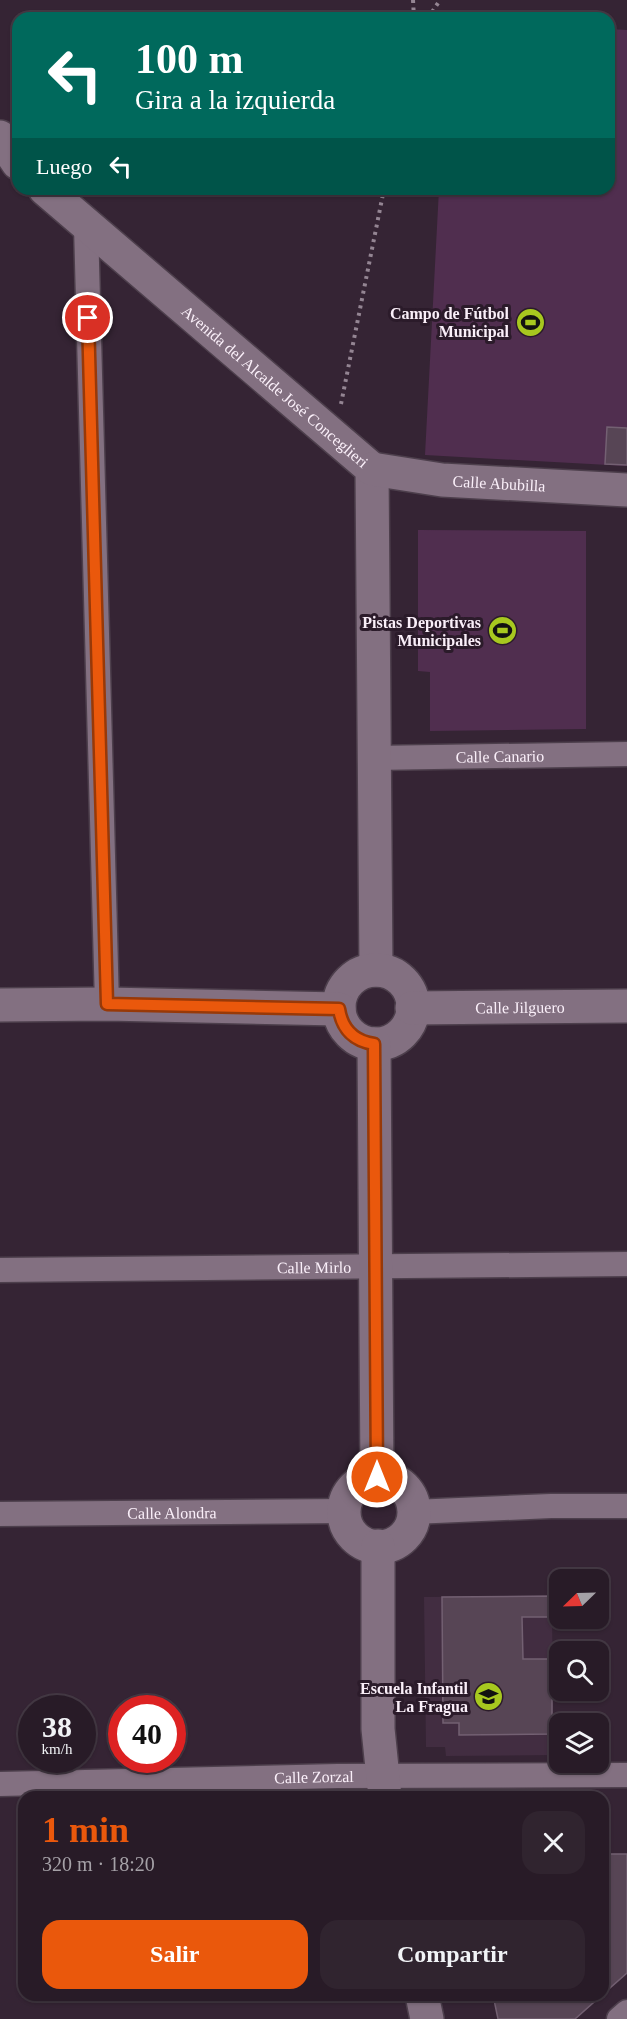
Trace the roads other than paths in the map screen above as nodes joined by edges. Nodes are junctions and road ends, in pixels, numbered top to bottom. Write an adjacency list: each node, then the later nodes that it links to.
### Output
1 (0, 137): 2 (street)
2 (12, 155)
3 (52, 195): 4 (street, Avenida del Alcalde José Conceglieri)
4 (86, 226): 5 (street, Avenida del Alcalde José Conceglieri); 10 (street)
5 (372, 469): 6 (street, Calle Abubilla); 8 (street, Avenida del Alcalde José Conceglieri)
6 (627, 490)
7 (627, 754): 8 (street, Calle Canario)
8 (374, 758): 9 (street, Avenida del Alcalde José Conceglieri)
9 (376, 970): 13 (street); 14 (street)
10 (107, 1004): 11 (street); 14 (street)
11 (0, 1005)
12 (627, 1006): 13 (street, Calle Jilguero)
13 (412, 1008): 15 (street)
14 (339, 1009): 15 (street)
15 (374, 1044): 17 (street)
16 (627, 1264): 17 (street, Calle Mirlo)
17 (376, 1266): 18 (street, Calle Mirlo); 19 (street)
18 (0, 1270)
19 (377, 1477): 21 (street); 22 (street)
20 (627, 1506): 22 (street)
21 (344, 1510): 23 (street, Calle Alondra); 24 (street)
22 (413, 1512): 24 (street)
23 (0, 1514)
24 (378, 1546): 27 (street)
25 (627, 1775): 27 (street, Calle Zorzal)
26 (0, 1784): 27 (street, Calle Zorzal)
27 (384, 1786)
28 (423, 2001): 30 (street)
29 (627, 2012): 31 (street)
30 (427, 2019)
31 (620, 2019)

